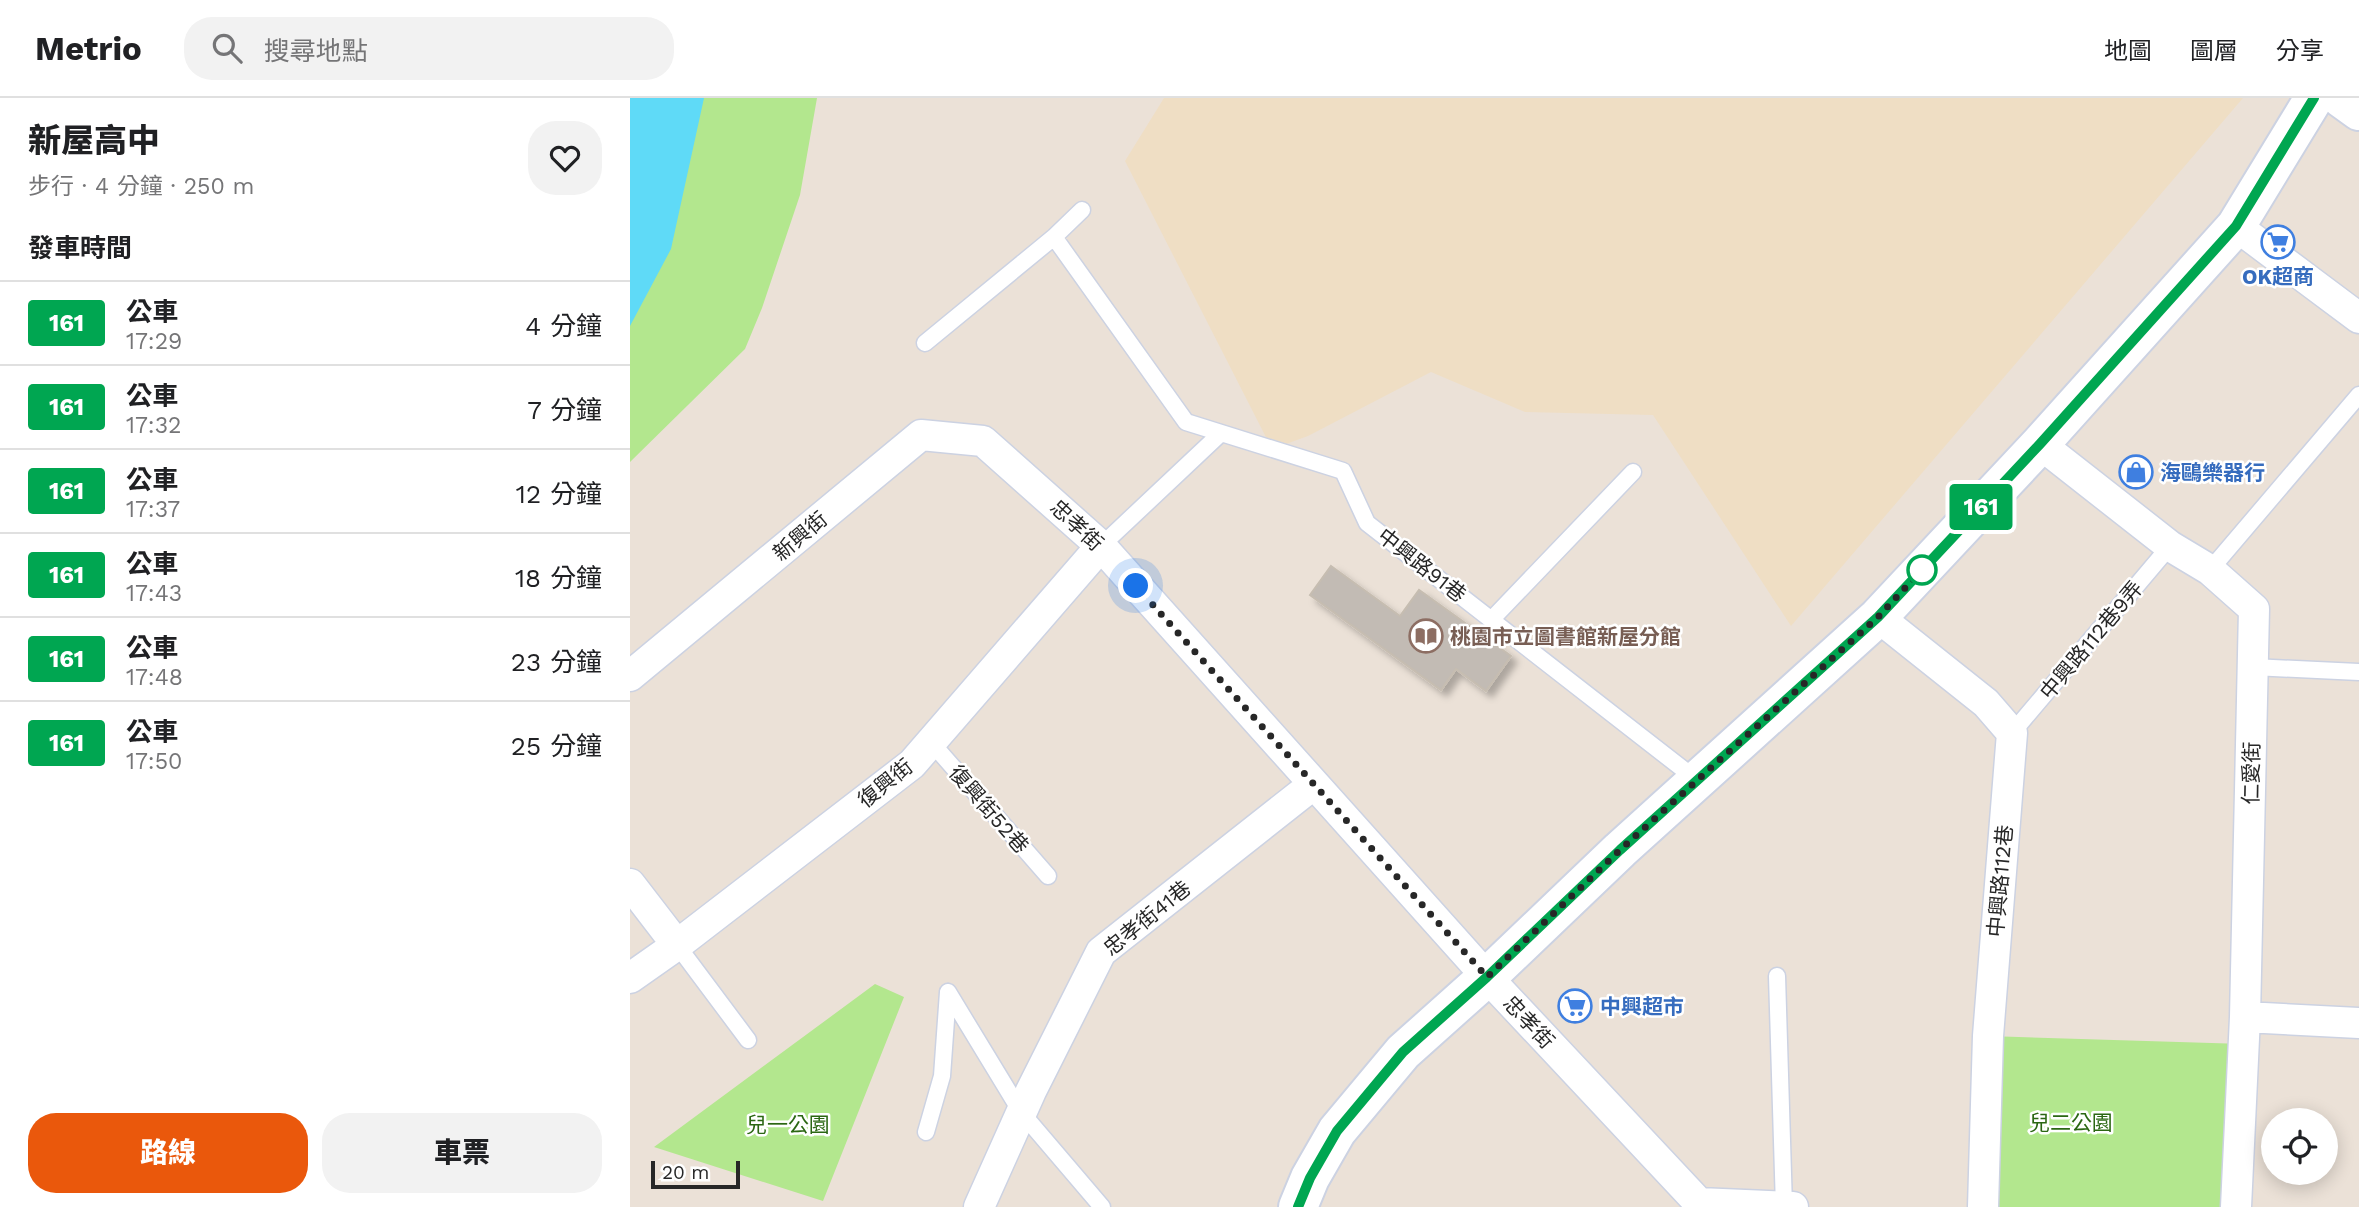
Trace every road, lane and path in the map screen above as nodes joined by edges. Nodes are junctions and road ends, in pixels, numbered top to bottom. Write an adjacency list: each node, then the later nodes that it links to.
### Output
1 (2314, 98): 5 (street)
2 (2341, 98): 3 (street)
3 (2359, 111)
4 (1082, 210): 6 (lane)
5 (2236, 226): 7 (street); 12 (street)
6 (1054, 237): 8 (lane); 10 (lane, 中興路91巷)
7 (2359, 318)
8 (925, 343)
9 (2359, 396): 16 (lane)
10 (1220, 434): 14 (lane); 18 (lane, 中興路91巷)
11 (983, 441): 14 (street, 忠孝街); 21 (street, 新興街)
12 (2040, 444): 15 (street, 仁愛街); 17 (street)
13 (1633, 472): 18 (lane)
14 (1101, 546): 23 (street, 復興街); 25 (street, 忠孝街)
15 (2170, 546): 16 (street, 仁愛街); 22 (lane, 中興路112巷9弄)
16 (2210, 570): 19 (street, 仁愛街)
17 (1878, 617): 22 (street); 24 (street)
18 (1492, 619): 24 (lane, 中興路91巷)
19 (2253, 667): 20 (lane); 32 (street, 仁愛街)
20 (2359, 673)
21 (630, 676)
22 (2012, 733): 43 (street, 中興路112巷)
23 (931, 742): 26 (lane, 復興街52巷); 28 (street, 復興街)
24 (1698, 780): 30 (street)
25 (1314, 784): 30 (street, 忠孝街); 35 (street, 忠孝街41巷)
26 (1048, 876)
27 (630, 884): 28 (street)
28 (677, 946): 31 (street, 復興街); 34 (lane)
29 (1777, 976): 41 (lane)
30 (1487, 977): 37 (street, 忠孝街); 40 (street)
31 (630, 978)
32 (2245, 1017): 33 (street); 44 (street, 仁愛街)
33 (2359, 1023)
34 (748, 1040)
35 (1021, 1112): 36 (lane); 38 (street, 忠孝街41巷); 39 (lane)
36 (926, 1132)
37 (1698, 1205): 41 (street)
38 (979, 1207)
39 (1102, 1207)
40 (1298, 1207)
41 (1784, 1207): 42 (street)
42 (1793, 1207)
43 (1983, 1207)
44 (2236, 1207)

